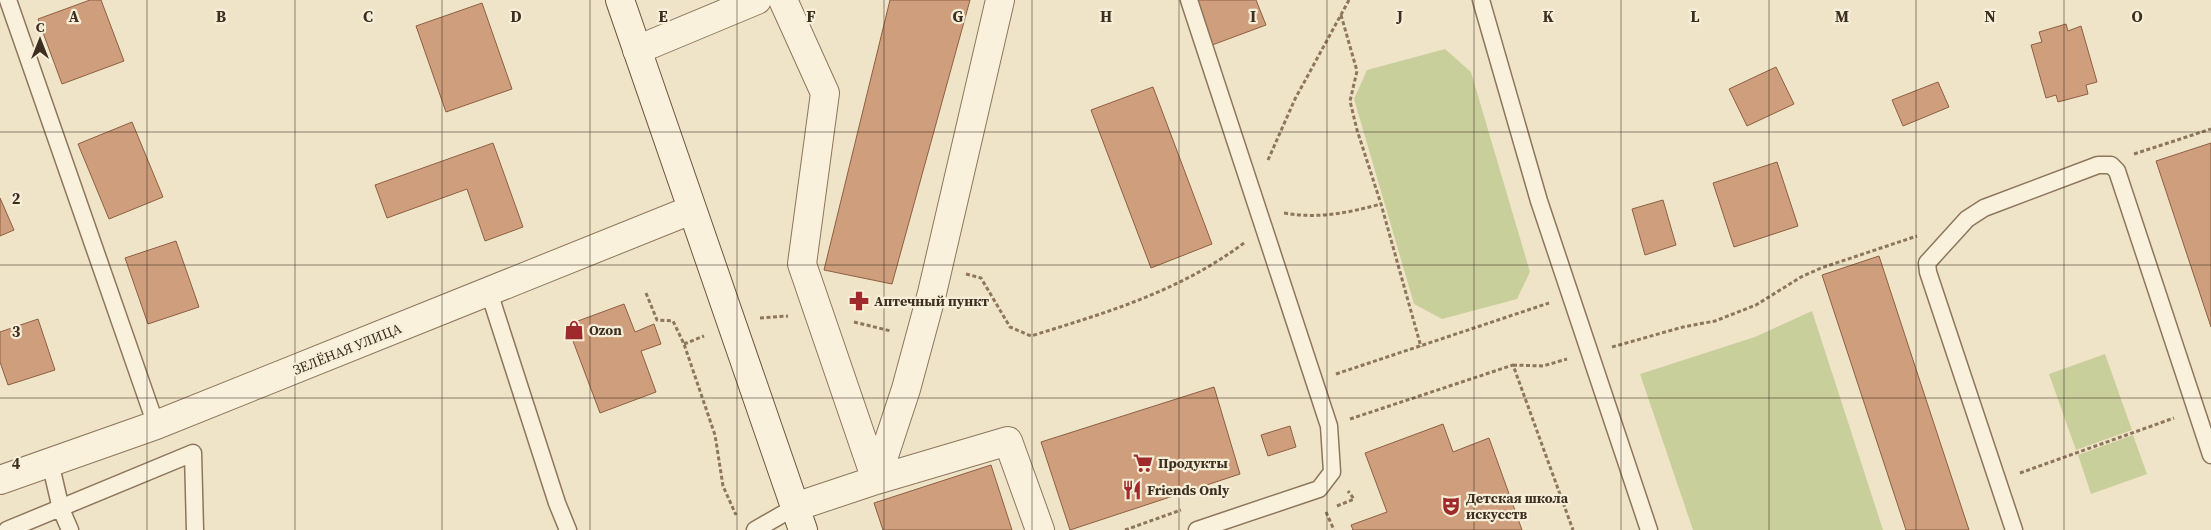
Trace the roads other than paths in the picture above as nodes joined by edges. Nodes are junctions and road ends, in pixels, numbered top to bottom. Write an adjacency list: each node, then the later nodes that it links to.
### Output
1 (8, 0): 11 (lane)
2 (620, 0): 8 (street)
3 (757, 0): 8 (street)
4 (783, 0): 15 (street)
5 (1000, 0): 15 (street)
6 (1189, 0): 24 (lane)
7 (1481, 0): 25 (lane)
8 (637, 50): 9 (street)
9 (691, 210): 10 (street, ЗЕЛЁНАЯ УЛИЦА); 17 (street)
10 (489, 292): 11 (street, ЗЕЛЁНАЯ УЛИЦА); 21 (lane)
11 (156, 425): 13 (street, ЗЕЛЁНАЯ УЛИЦА)
12 (2211, 455): 26 (lane)
13 (50, 462): 14 (street, ЗЕЛЁНАЯ УЛИЦА); 16 (lane)
14 (0, 480)
15 (876, 480): 17 (street); 23 (street)
16 (61, 509): 18 (lane); 19 (lane); 20 (lane)
17 (799, 519): 22 (lane)
18 (7, 530)
19 (70, 530)
20 (195, 530)
21 (568, 530)
22 (756, 530)
23 (1040, 530)
24 (1197, 530)
25 (1649, 530)
26 (2014, 530)

